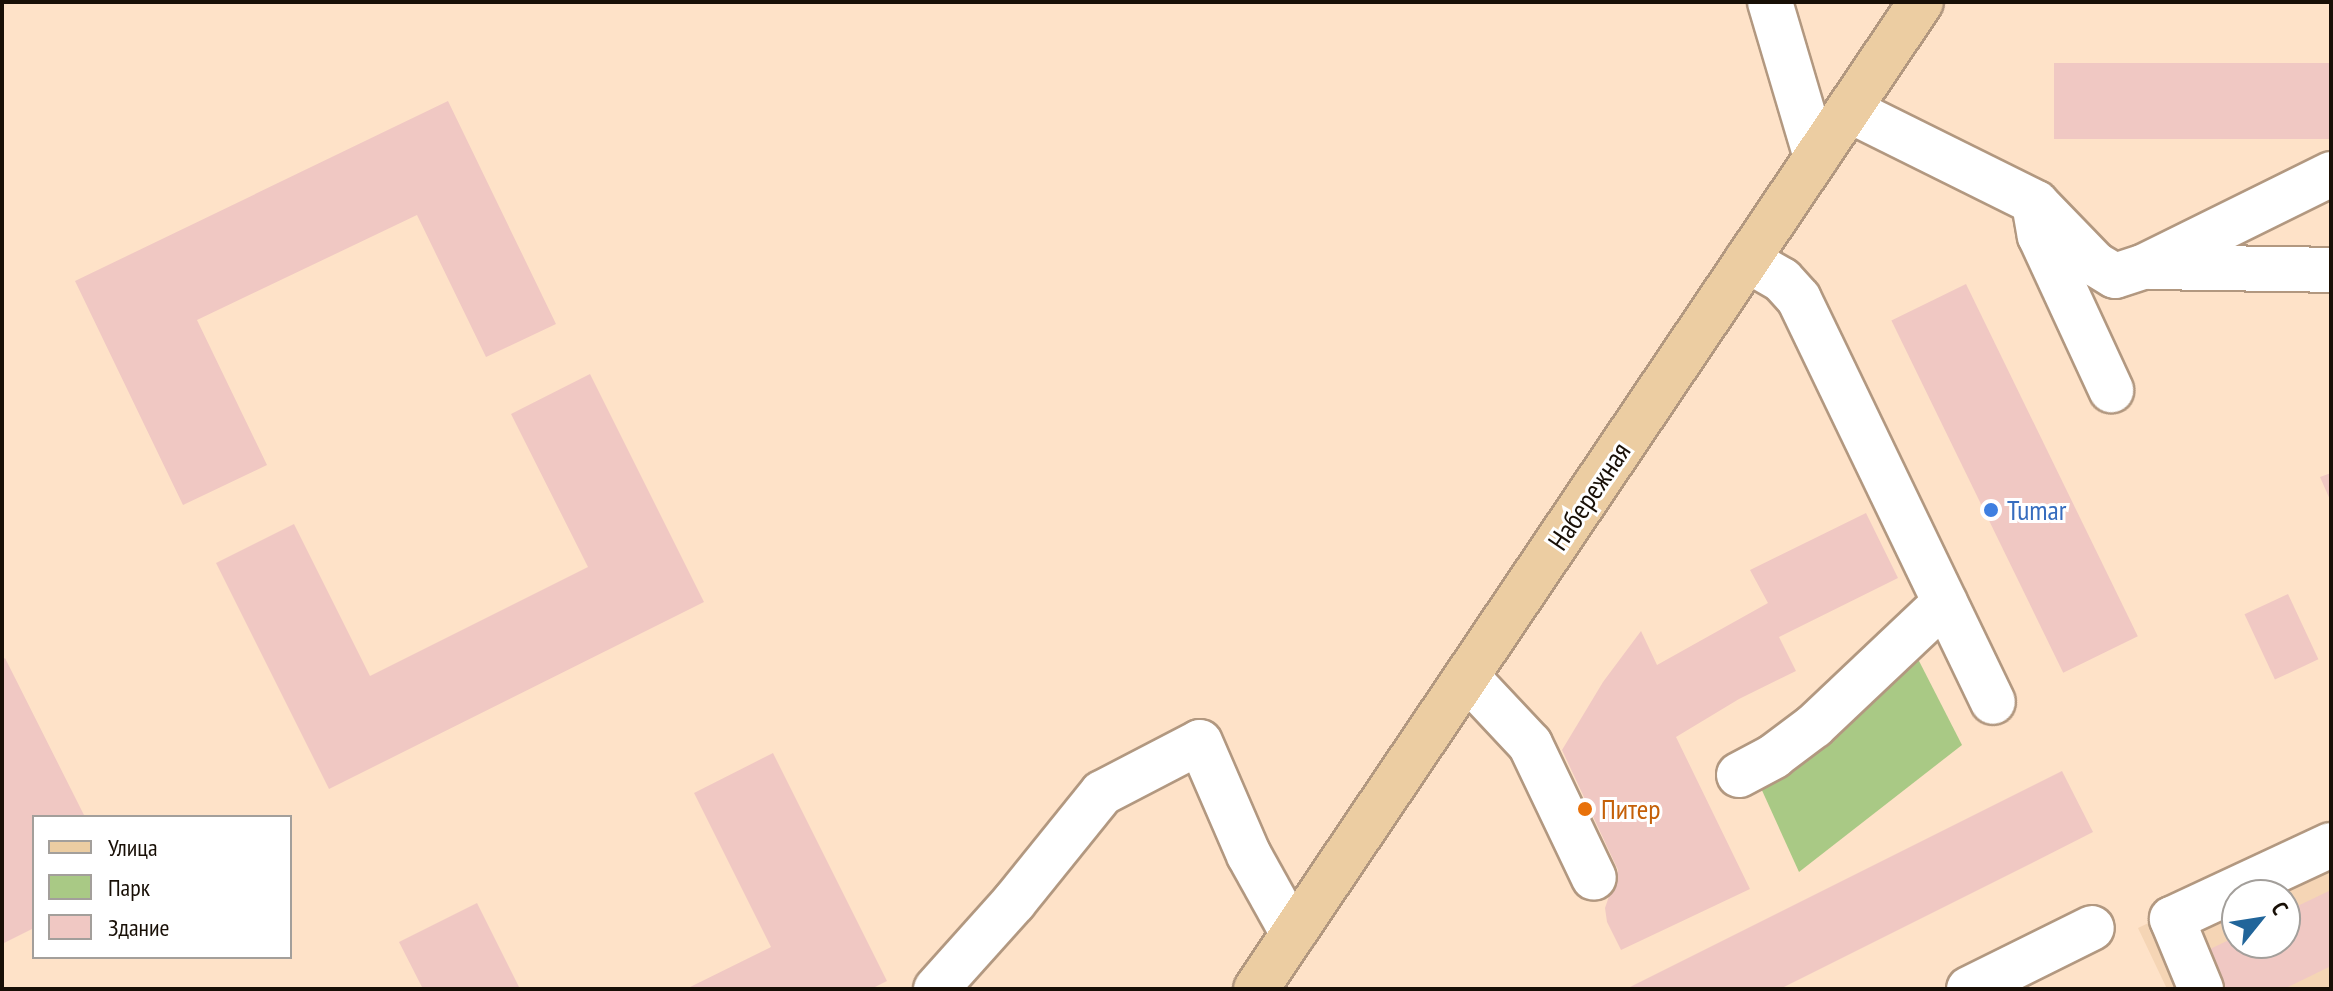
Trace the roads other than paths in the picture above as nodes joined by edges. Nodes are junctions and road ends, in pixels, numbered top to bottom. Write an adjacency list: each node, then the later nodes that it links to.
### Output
1 (1770, 2): 4 (lane)
2 (1921, 2): 3 (main road, Набережная)
3 (1849, 110): 4 (main road, Набережная); 6 (lane)
4 (1816, 157): 7 (main road, Набережная)
5 (2331, 174): 8 (lane)
6 (2036, 203): 8 (lane); 10 (lane)
7 (1747, 260): 11 (lane); 12 (main road, Набережная)
8 (2143, 267): 9 (lane)
9 (2331, 270)
10 (2111, 390)
11 (1945, 602): 13 (lane); 14 (lane)
12 (1467, 677): 16 (lane); 18 (main road, Набережная)
13 (1993, 702)
14 (1739, 775)
15 (2331, 845): 22 (lane)
16 (1594, 878)
17 (2092, 928): 21 (lane)
18 (1293, 934): 19 (main road, Набережная); 20 (lane)
19 (1261, 985)
20 (936, 989)
21 (1969, 989)
22 (2201, 989)

